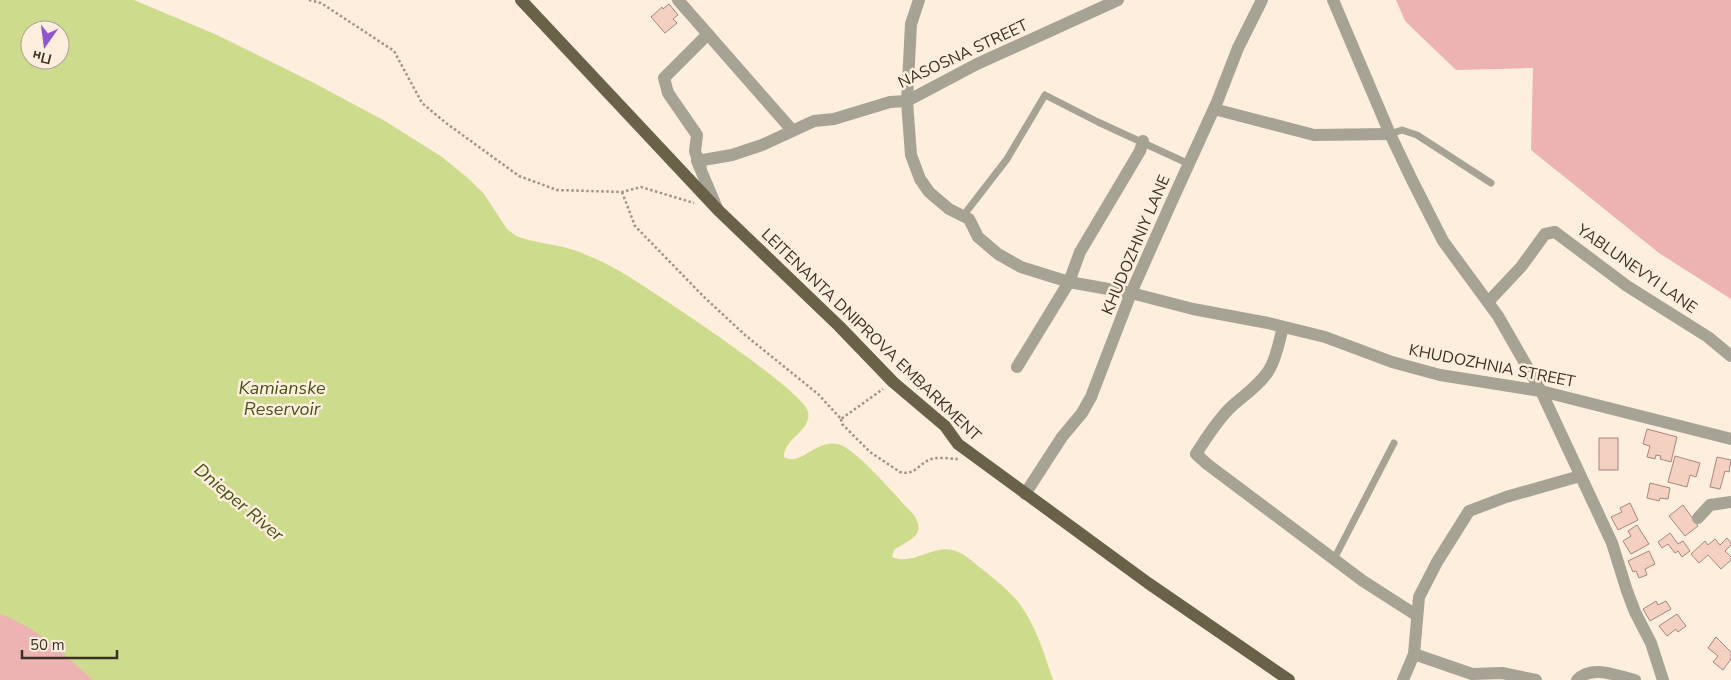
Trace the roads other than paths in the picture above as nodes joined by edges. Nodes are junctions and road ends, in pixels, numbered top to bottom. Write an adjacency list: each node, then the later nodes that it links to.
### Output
1 (521, 0): 15 (main road, LEITENANTA DNIPROVA EMBARKMENT)
2 (678, 0): 7 (street)
3 (919, 0): 8 (street)
4 (1118, 0): 8 (street, NASOSNA STREET)
5 (1262, 0): 9 (street, KHUDOZHNIY LANE)
6 (1333, 0): 11 (street)
7 (708, 34): 10 (street); 15 (street)
8 (907, 101): 10 (street, NASOSNA STREET); 16 (street)
9 (1214, 109): 11 (street); 13 (street, KHUDOZHNIY LANE)
10 (792, 130): 15 (street, NASOSNA STREET)
11 (1390, 134): 14 (lane); 19 (street)
12 (1143, 141): 13 (lane); 16 (lane); 17 (street)
13 (1189, 164): 18 (street, KHUDOZHNIY LANE)
14 (1491, 183)
15 (718, 210): 27 (main road, LEITENANTA DNIPROVA EMBARKMENT)
16 (963, 216): 17 (street, KHUDOZHNIA STREET)
17 (1069, 282): 18 (street, KHUDOZHNIA STREET); 22 (street)
18 (1131, 294): 20 (street, KHUDOZHNIA STREET); 27 (street, KHUDOZHNIY LANE)
19 (1488, 302): 21 (street, YABLUNEVYI LANE); 23 (street)
20 (1283, 327): 23 (street, KHUDOZHNIA STREET); 30 (street)
21 (1731, 356)
22 (1017, 367)
23 (1541, 390): 24 (street, KHUDOZHNIA STREET); 26 (street)
24 (1731, 439)
25 (1394, 443): 30 (lane)
26 (1580, 476): 31 (street); 38 (street)
27 (1025, 494): 33 (main road, LEITENANTA DNIPROVA EMBARKMENT)
28 (1731, 502): 29 (street)
29 (1698, 518)
30 (1334, 559): 31 (street)
31 (1416, 615): 32 (street)
32 (1414, 654): 34 (street); 35 (street)
33 (1289, 680)
34 (1404, 680)
35 (1536, 680)
36 (1577, 680): 37 (street)
37 (1635, 680)
38 (1663, 680)

